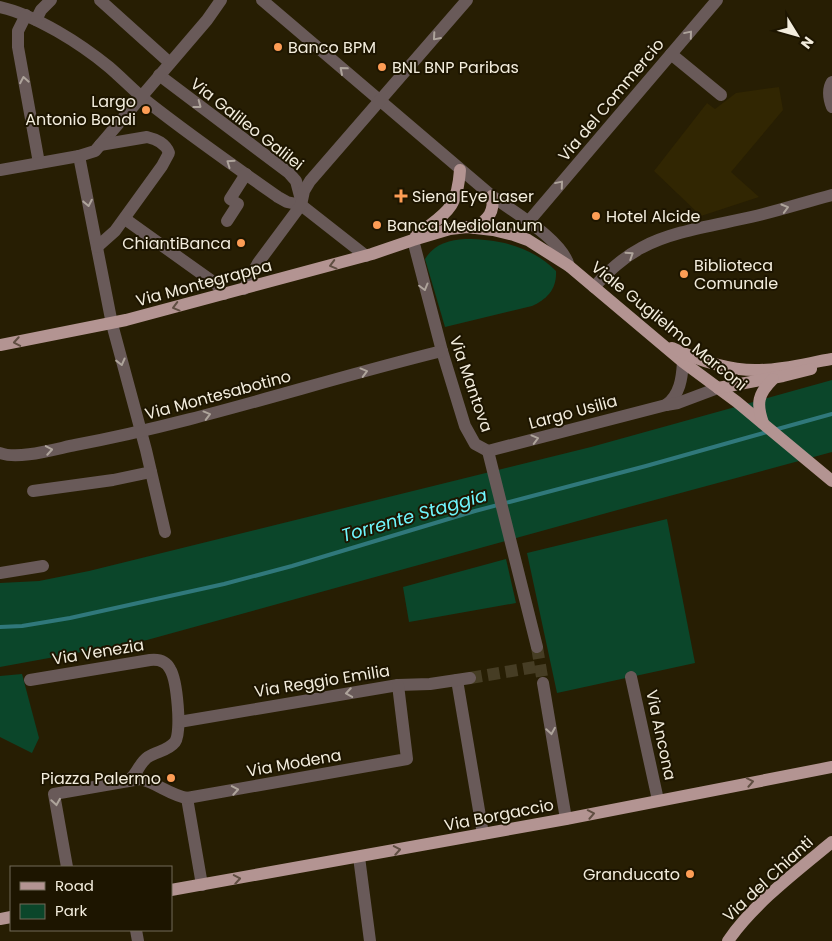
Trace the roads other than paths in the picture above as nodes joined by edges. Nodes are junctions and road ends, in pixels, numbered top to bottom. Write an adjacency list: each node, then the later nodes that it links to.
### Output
1 (50, 0): 8 (street)
2 (100, 0): 10 (street)
3 (221, 0): 10 (street)
4 (262, 0): 15 (street, Viale Guglielmo Marconi, one-way to 4)
5 (468, 0): 15 (street, one-way to 15)
6 (717, 0): 9 (street, Via del Commercio, one-way to 6)
7 (0, 7): 8 (street)
8 (31, 18): 14 (street); 19 (street, one-way to 8)
9 (671, 54): 13 (street); 28 (street, Via del Commercio, one-way to 9)
10 (170, 63): 11 (street)
11 (159, 75): 14 (street); 25 (street, Via Galileo Galilei, one-way to 25)
12 (832, 82): 16 (street)
13 (721, 95)
14 (142, 97): 17 (street); 22 (street, one-way to 14)
15 (379, 102): 21 (street, Viale Guglielmo Marconi); 25 (street)
16 (832, 107)
17 (100, 145): 18 (street); 26 (street)
18 (79, 156): 19 (street); 31 (street, one-way to 31)
19 (39, 163): 20 (street)
20 (0, 170)
21 (460, 170): 24 (street, Viale Guglielmo Marconi); 30 (main road)
22 (246, 174): 25 (street); 27 (street)
23 (832, 194): 34 (street, one-way to 23)
24 (492, 196): 28 (street, Viale Guglielmo Marconi); 29 (main road)
25 (301, 205): 32 (street); 35 (street)
26 (125, 219): 31 (street); 36 (street)
27 (227, 221)
28 (529, 221): 33 (street, Viale Guglielmo Marconi)
29 (475, 228): 30 (main road); 33 (main road)
30 (413, 240): 32 (main road, Via Montegrappa); 40 (street, Via Mantova, one-way to 40)
31 (97, 247): 37 (street)
32 (366, 256): 35 (main road, Via Montegrappa, one-way to 35)
33 (568, 266): 34 (main road, Viale Guglielmo Marconi)
34 (594, 287): 38 (main road, Viale Guglielmo Marconi)
35 (244, 289): 36 (main road, Via Montegrappa)
36 (224, 294): 37 (main road, Via Montegrappa, one-way to 37)
37 (112, 324): 39 (main road, Via Montegrappa, one-way to 39); 47 (street, one-way to 47)
38 (663, 344): 41 (main road); 42 (main road, Viale Guglielmo Marconi)
39 (0, 345)
40 (442, 351): 47 (street, Via Montesabotino, one-way to 40); 48 (street, Via Mantova)
41 (832, 359): 43 (main road)
42 (683, 362): 44 (main road, Viale Guglielmo Marconi); 45 (street)
43 (773, 379): 44 (main road); 46 (main road)
44 (718, 388): 45 (street, Largo Usilia); 46 (main road, Viale Guglielmo Marconi)
45 (666, 405): 48 (street, Largo Usilia, one-way to 45)
46 (764, 424): 51 (main road, Viale Guglielmo Marconi)
47 (140, 432): 49 (street, Via Montesabotino, one-way to 47); 50 (street)
48 (488, 451): 56 (street, Via Mantova)
49 (0, 453)
50 (151, 472): 52 (street); 53 (street)
51 (831, 478)
52 (33, 491)
53 (165, 532)
54 (43, 566): 55 (street)
55 (0, 573)
56 (537, 647)
57 (631, 677): 65 (street, Via Ancona)
58 (30, 680): 61 (street, Via Venezia)
59 (543, 682): 66 (street, one-way to 66)
60 (398, 685): 61 (street, Via Reggio Emilia, one-way to 61); 64 (street, Via Modena, one-way to 60); 67 (street, Via Reggio Emilia)
61 (179, 722): 63 (street)
62 (832, 767): 65 (main road, Via Borgaccio, one-way to 62)
63 (128, 781): 64 (street); 70 (street, one-way to 70)
64 (186, 798): 71 (street)
65 (658, 800): 66 (main road, Via Borgaccio, one-way to 65)
66 (566, 819): 67 (main road, Via Borgaccio)
67 (483, 834): 69 (main road, Via Borgaccio, one-way to 67)
68 (832, 842): 74 (main road, Via del Chianti)
69 (358, 857): 71 (main road, Via Borgaccio, one-way to 69); 73 (street)
70 (67, 866)
71 (202, 885): 72 (main road, Via Borgaccio)
72 (172, 890)
73 (369, 938)
74 (728, 941)

